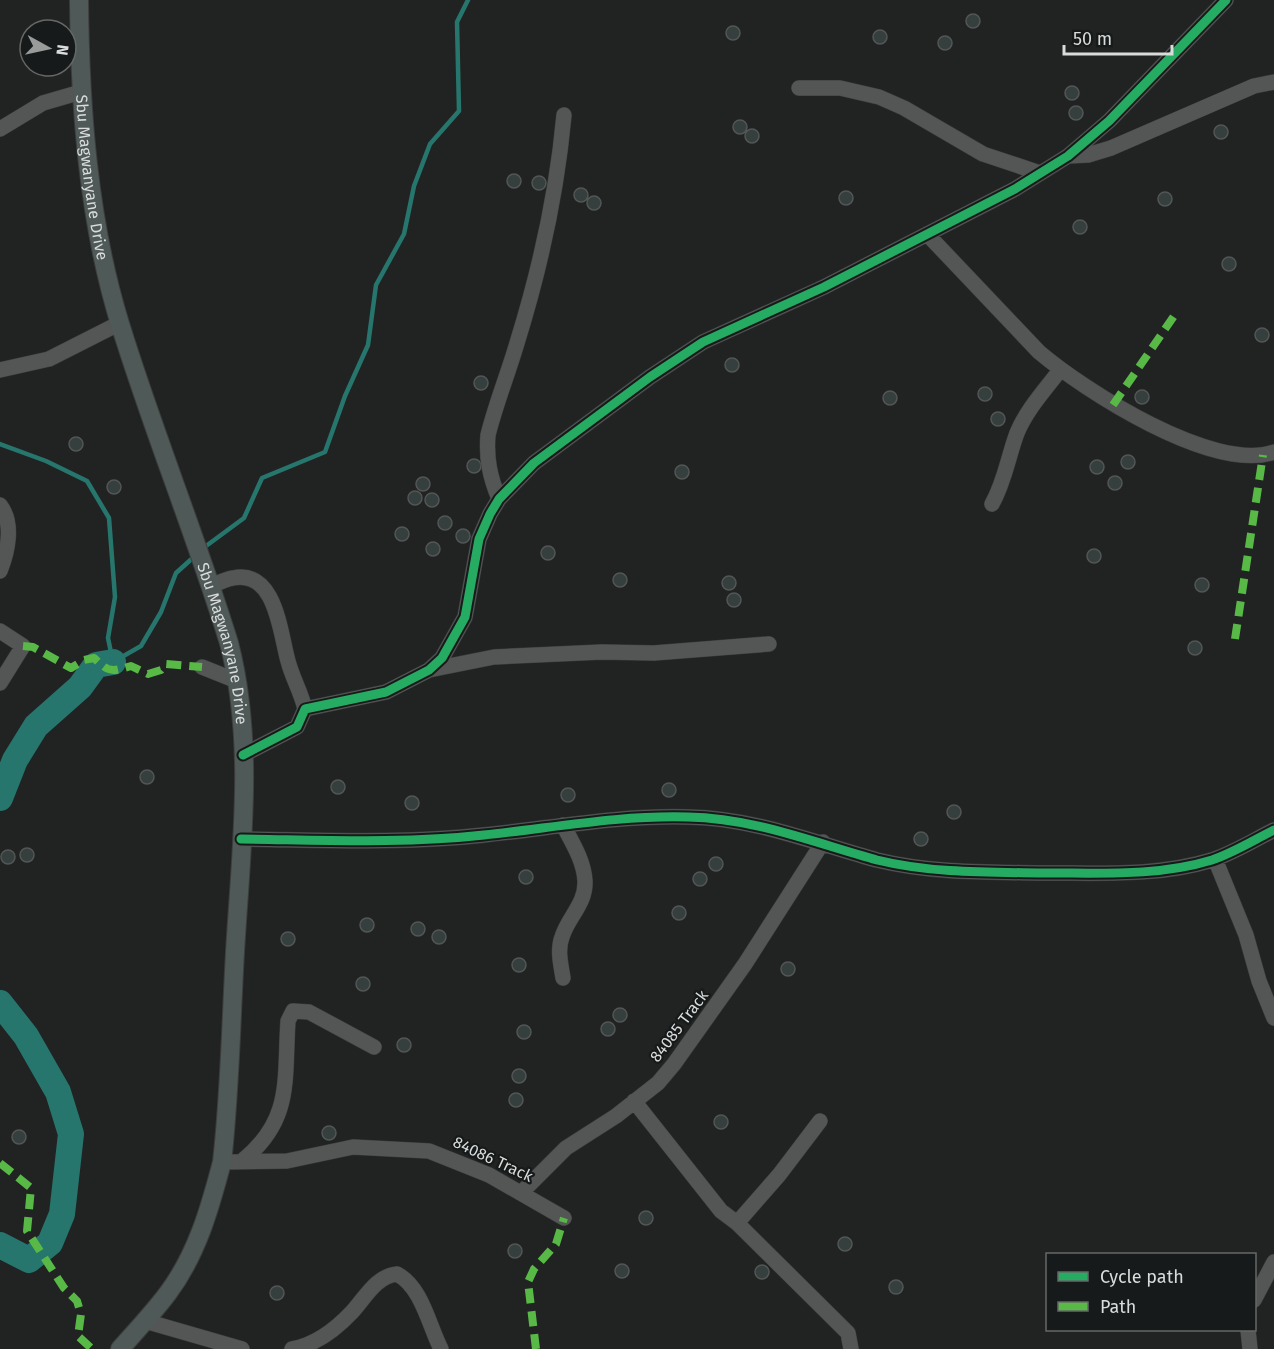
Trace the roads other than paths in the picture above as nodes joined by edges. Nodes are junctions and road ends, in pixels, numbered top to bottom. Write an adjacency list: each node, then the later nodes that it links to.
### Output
1 (79, 0): 5 (main road, Sbu Magwanyane Drive)
2 (1226, 0): 8 (street)
3 (1274, 82): 8 (street)
4 (799, 88): 9 (street)
5 (81, 92): 7 (street); 11 (main road, Sbu Magwanyane Drive)
6 (564, 115): 15 (street)
7 (0, 129)
8 (1068, 156): 9 (street)
9 (1040, 173): 10 (street)
10 (927, 234): 13 (street); 15 (street)
11 (120, 323): 12 (street); 19 (main road, Sbu Magwanyane Drive)
12 (0, 370)
13 (1060, 370): 14 (street); 16 (street)
14 (1274, 452)
15 (499, 500): 23 (street)
16 (992, 504)
17 (0, 505): 18 (street)
18 (0, 571)
19 (209, 580): 24 (main road, Sbu Magwanyane Drive); 26 (street)
20 (0, 631): 25 (street)
21 (769, 644): 23 (street)
22 (202, 667): 24 (street)
23 (429, 670): 26 (street)
24 (237, 681): 27 (main road, Sbu Magwanyane Drive)
25 (0, 683)
26 (305, 709): 27 (street)
27 (243, 755): 30 (main road, Sbu Magwanyane Drive)
28 (563, 825): 30 (street); 31 (street); 33 (street)
29 (1274, 830): 32 (street)
30 (241, 839): 39 (main road, Sbu Magwanyane Drive)
31 (823, 842): 32 (street); 36 (street, 84085 Track)
32 (1215, 859): 34 (street)
33 (563, 978)
34 (1274, 1018)
35 (374, 1047): 38 (street)
36 (634, 1101): 40 (street, 84085 Track); 42 (street)
37 (820, 1121): 42 (street)
38 (242, 1161): 39 (street, 84086 Track); 40 (street, 84086 Track)
39 (222, 1162): 45 (main road, Sbu Magwanyane Drive)
40 (522, 1192): 41 (street, 84086 Track)
41 (564, 1218)
42 (737, 1223): 52 (street)
43 (1274, 1262): 44 (street)
44 (1256, 1296)
45 (145, 1321): 47 (street); 48 (main road, Sbu Magwanyane Drive)
46 (1248, 1331): 53 (street)
47 (215, 1346): 49 (street)
48 (120, 1349)
49 (242, 1349)
50 (292, 1349): 51 (street)
51 (441, 1349)
52 (851, 1349)
53 (1250, 1349)

